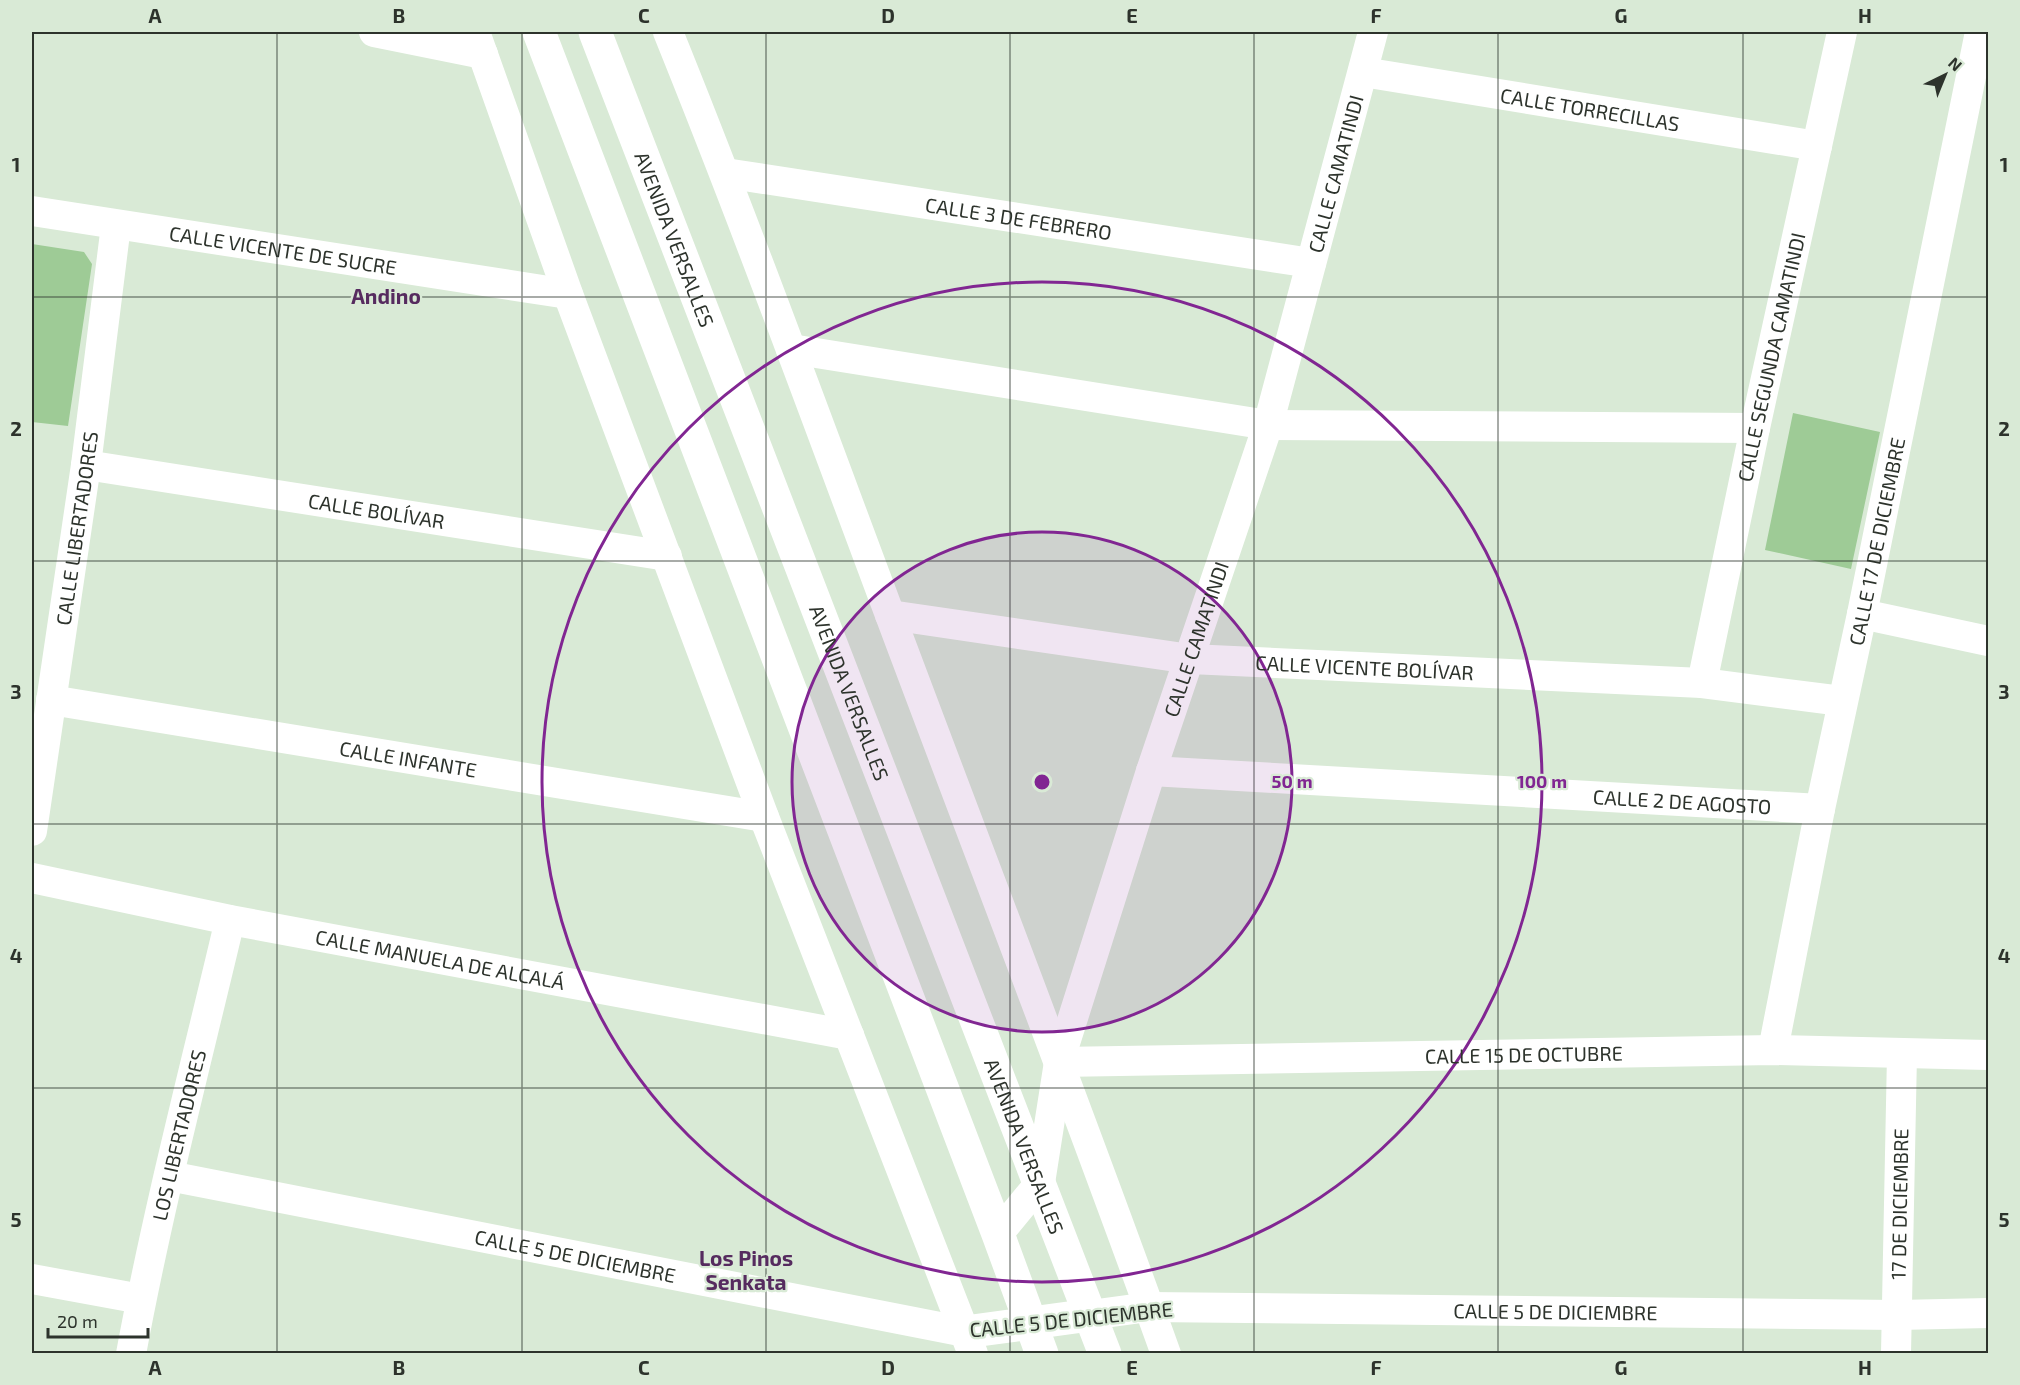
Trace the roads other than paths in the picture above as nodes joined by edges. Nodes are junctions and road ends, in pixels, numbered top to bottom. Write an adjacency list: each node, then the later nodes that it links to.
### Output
1 (374, 32): 8 (street)
2 (539, 32): 41 (street)
3 (595, 32): 40 (street, AVENIDA VERSALLES)
4 (668, 32): 11 (street)
5 (1373, 32): 9 (street, CALLE CAMATINDI)
6 (1842, 32): 10 (street, CALLE SEGUNDA CAMATINDI)
7 (1980, 32): 21 (street, CALLE 17 DE DICIEMBRE)
8 (479, 43): 15 (street)
9 (1363, 72): 10 (street, CALLE TORRECILLAS); 14 (street, CALLE CAMATINDI)
10 (1817, 146): 18 (street, CALLE SEGUNDA CAMATINDI)
11 (725, 173): 14 (street, CALLE 3 DE FEBRERO); 16 (street)
12 (32, 211): 13 (street, CALLE VICENTE DE SUCRE)
13 (116, 225): 15 (street, CALLE VICENTE DE SUCRE); 19 (street, CALLE LIBERTADORES)
14 (1311, 263): 17 (street, CALLE CAMATINDI)
15 (568, 294): 20 (street)
16 (791, 349): 17 (street); 22 (street)
17 (1268, 425): 18 (street); 24 (street, CALLE CAMATINDI)
18 (1755, 428): 25 (street, CALLE SEGUNDA CAMATINDI)
19 (86, 465): 20 (street, CALLE BOLÍVAR); 26 (street, CALLE LIBERTADORES)
20 (667, 556): 30 (street)
21 (1862, 614): 23 (street); 27 (street, CALLE 17 DE DICIEMBRE)
22 (890, 615): 24 (street, CALLE VICENTE BOLÍVAR); 38 (street)
23 (1989, 641)
24 (1190, 659): 25 (street, CALLE VICENTE BOLÍVAR); 28 (street, CALLE CAMATINDI)
25 (1702, 683): 27 (street, CALLE VICENTE BOLÍVAR)
26 (51, 700): 30 (street, CALLE INFANTE); 31 (street, CALLE LIBERTADORES)
27 (1842, 701): 29 (street, CALLE 17 DE DICIEMBRE)
28 (1152, 771): 29 (street, CALLE 2 DE AGOSTO); 38 (street, CALLE CAMATINDI)
29 (1820, 809): 35 (street, CALLE 17 DE DICIEMBRE)
30 (764, 817): 34 (street)
31 (32, 831)
32 (32, 878): 33 (street, CALLE MANUELA DE ALCALÁ)
33 (230, 920): 34 (street, CALLE MANUELA DE ALCALÁ); 39 (street, LOS LIBERTADORES)
34 (849, 1035): 49 (street)
35 (1773, 1050): 36 (street, CALLE 15 DE OCTUBRE); 38 (street, CALLE 15 DE OCTUBRE)
36 (1902, 1054): 37 (street, CALLE 15 DE OCTUBRE); 47 (street, 17 DE DICIEMBRE)
37 (1989, 1055)
38 (1059, 1062): 40 (street, CALLE CAMATINDI); 44 (street)
39 (169, 1176): 43 (street, LOS LIBERTADORES); 49 (street, CALLE 5 DE DICIEMBRE)
40 (1040, 1183): 41 (street); 46 (street, AVENIDA VERSALLES)
41 (998, 1234): 48 (street)
42 (32, 1279): 43 (street)
43 (141, 1299): 50 (street, LOS LIBERTADORES)
44 (1149, 1307): 46 (street, CALLE 5 DE DICIEMBRE); 47 (street, CALLE 5 DE DICIEMBRE); 53 (street)
45 (1989, 1313): 47 (street, CALLE 5 DE DICIEMBRE)
46 (1090, 1315): 48 (street, CALLE 5 DE DICIEMBRE); 52 (street, AVENIDA VERSALLES)
47 (1898, 1315): 54 (street, 17 DE DICIEMBRE)
48 (1030, 1323): 49 (street, CALLE 5 DE DICIEMBRE); 51 (street)
49 (969, 1342)
50 (131, 1353)
51 (1042, 1353)
52 (1105, 1353)
53 (1166, 1353)
54 (1896, 1353)

